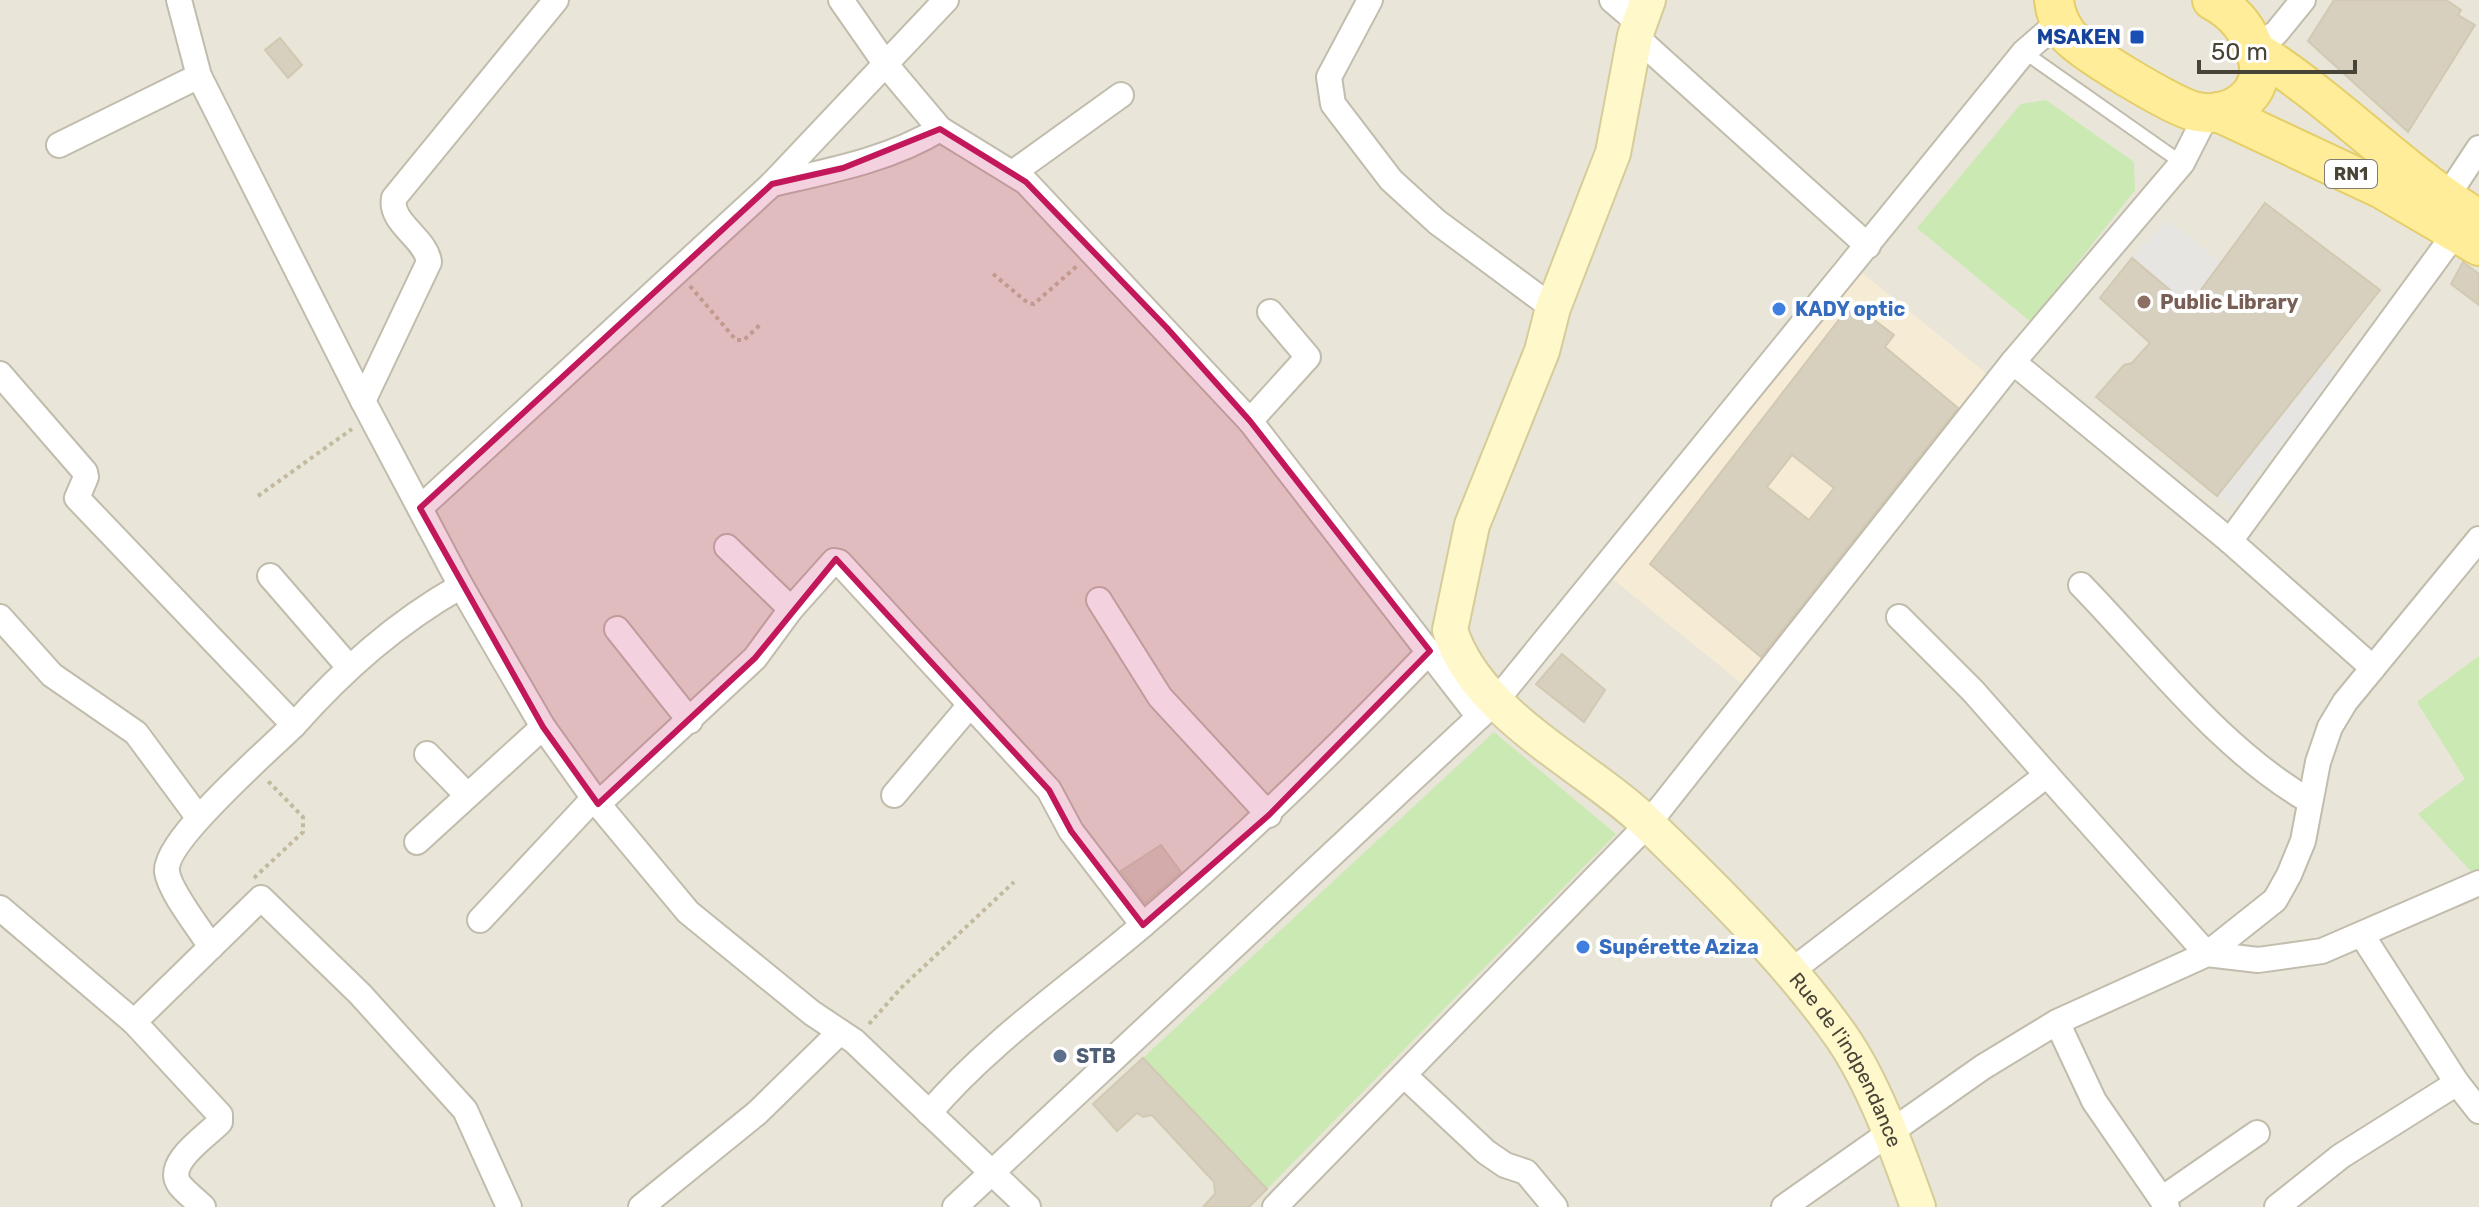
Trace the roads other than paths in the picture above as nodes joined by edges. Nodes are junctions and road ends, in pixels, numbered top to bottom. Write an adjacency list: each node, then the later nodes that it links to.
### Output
1 (179, 0): 14 (street)
2 (556, 0): 29 (street)
3 (841, 0): 13 (street)
4 (946, 0): 13 (street)
5 (1370, 0): 25 (street)
6 (1612, 0): 10 (street)
7 (2212, 0): 11 (main road, RN1)
8 (2294, 3): 11 (street)
9 (2054, 8): 12 (street); 16 (main road, RN1)
10 (1641, 20): 24 (street); 25 (street, Rue de l'indpendance)
11 (2255, 50): 16 (main road); 23 (main road, RN1)
12 (2024, 52): 20 (lane); 24 (street)
13 (887, 66): 17 (street); 22 (street)
14 (199, 76): 18 (street); 29 (street)
15 (1121, 95): 21 (street)
16 (2213, 113): 20 (street); 23 (main road, RN1)
17 (940, 129): 21 (street); 22 (street)
18 (59, 145)
19 (2479, 148): 23 (street)
20 (2182, 163): 27 (street)
21 (1014, 172): 30 (street)
22 (772, 184): 31 (street)
23 (2465, 224): 33 (street)
24 (1868, 246): 47 (street)
25 (1553, 308): 47 (street, Rue de l'indpendance)
26 (1270, 312): 30 (street)
27 (2013, 362): 33 (street); 59 (street)
28 (0, 374): 49 (street)
29 (367, 408): 31 (street)
30 (1250, 421): 43 (street)
31 (420, 508): 37 (street)
32 (2479, 539): 45 (street)
33 (2230, 541): 45 (street)
34 (727, 547): 39 (street)
35 (270, 576): 44 (street)
36 (2081, 585): 55 (street)
37 (461, 586): 44 (street); 50 (street)
38 (1099, 600): 57 (street)
39 (791, 609): 46 (street); 48 (street)
40 (0, 617): 58 (street)
41 (1899, 617): 52 (street)
42 (617, 629): 48 (street)
43 (1430, 651): 47 (street); 57 (street)
44 (348, 666): 49 (street)
45 (2373, 668): 55 (street)
46 (970, 705): 54 (street); 64 (street)
47 (1487, 710): 59 (street, Rue de l'indpendance); 78 (street)
48 (690, 721): 56 (street)
49 (294, 725): 58 (street)
50 (543, 727): 53 (street); 56 (street)
51 (427, 754): 53 (street)
52 (2047, 775): 67 (street); 68 (street)
53 (467, 795): 60 (street)
54 (894, 795)
55 (2308, 800): 67 (street)
56 (596, 801): 63 (street); 71 (street)
57 (1269, 815): 64 (street)
58 (198, 817): 66 (street)
59 (1648, 824): 68 (street, Rue de l'indpendance); 72 (street)
60 (417, 842)
61 (2479, 883): 65 (street)
62 (0, 908): 69 (street)
63 (480, 920)
64 (1143, 925): 75 (street)
65 (2362, 935): 67 (street); 73 (street)
66 (211, 947): 69 (street); 81 (street)
67 (2207, 954): 70 (street)
68 (1790, 972): 76 (street, Rue de l'indpendance)
69 (134, 1022): 80 (street)
70 (2057, 1022): 76 (street); 79 (street)
71 (847, 1036): 75 (street); 82 (street)
72 (1405, 1076): 85 (street); 86 (street)
73 (2457, 1083): 74 (street); 89 (street)
74 (2479, 1111)
75 (929, 1113): 78 (street)
76 (1889, 1131): 87 (street); 88 (street, Rue de l'indpendance)
77 (2257, 1133): 79 (street)
78 (990, 1172): 83 (street); 84 (street)
79 (2165, 1203)
80 (203, 1207)
81 (509, 1207)
82 (641, 1207)
83 (955, 1207)
84 (1028, 1207)
85 (1275, 1207)
86 (1555, 1207)
87 (1784, 1207)
88 (1918, 1207)
89 (2277, 1207)

